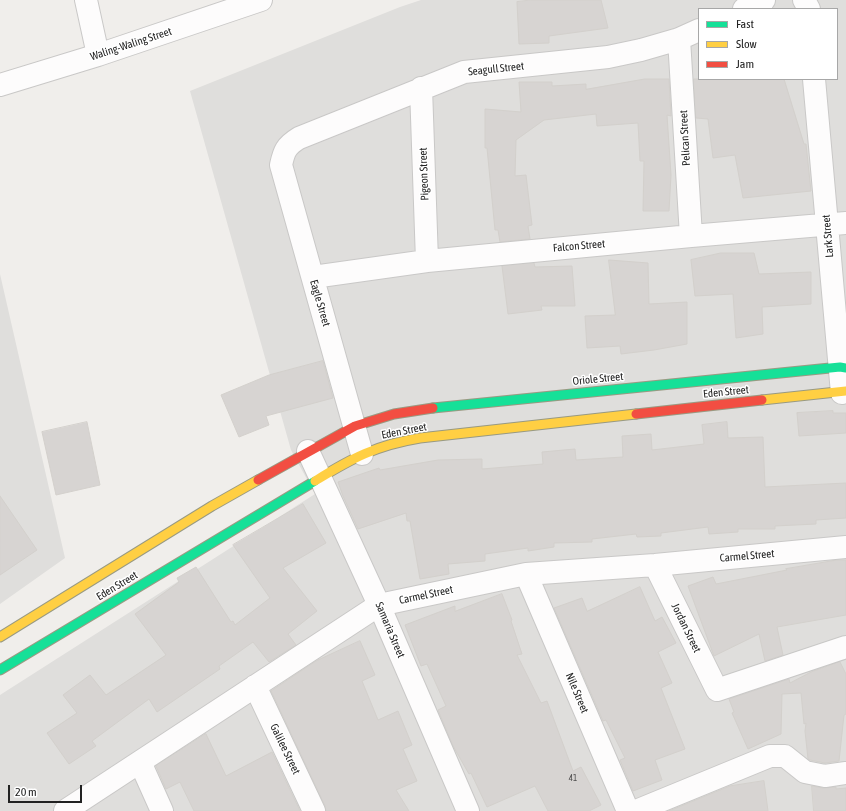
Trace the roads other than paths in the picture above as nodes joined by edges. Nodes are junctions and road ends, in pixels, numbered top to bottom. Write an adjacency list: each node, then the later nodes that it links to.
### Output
1 (86, 0): 7 (street)
2 (764, 0): 4 (street)
3 (247, 2): 7 (street, Waling-Waling Street)
4 (746, 8)
5 (698, 30): 6 (street, Seagull Street)
6 (679, 39): 10 (street, Seagull Street); 13 (street, Pelican Street)
7 (98, 55): 9 (street, Waling-Waling Street)
8 (814, 80): 12 (street, Lark Street)
9 (0, 85)
10 (420, 88): 11 (street, Seagull Street); 14 (street, Pigeon Street)
11 (283, 152): 15 (street, Eagle Street)
12 (836, 223): 13 (street, Falcon Street); 16 (street, Lark Street)
13 (691, 236): 14 (street, Falcon Street)
14 (427, 261): 15 (street, Falcon Street)
15 (313, 277): 18 (street, Eagle Street)
16 (843, 367): 17 (street, Lark Street); 18 (main road, Oriole Street)
17 (844, 392): 20 (main road, Eden Street)
18 (355, 426): 19 (main road, Eden Street); 20 (street, Eagle Street)
19 (308, 451): 21 (street, Samaria Street); 26 (main road, Eden Street)
20 (362, 454): 21 (main road, Eden Street)
21 (321, 477): 25 (street, Samaria Street); 28 (main road, Eden Street)
22 (846, 547): 23 (street, Carmel Street)
23 (655, 565): 24 (street, Carmel Street); 27 (street, Jordan Street)
24 (526, 574): 25 (street, Carmel Street); 36 (street, Nile Street)
25 (379, 605): 29 (street, Carmel Street); 35 (street, Samaria Street)
26 (0, 637)
27 (846, 647)
28 (0, 670)
29 (255, 686): 30 (street, Carmel Street); 34 (street, Galilee Street)
30 (140, 762): 32 (street, Carmel Street); 33 (street)
31 (846, 773): 37 (street)
32 (65, 811)
33 (162, 811)
34 (314, 811)
35 (468, 811)
36 (628, 811)
37 (636, 811)

